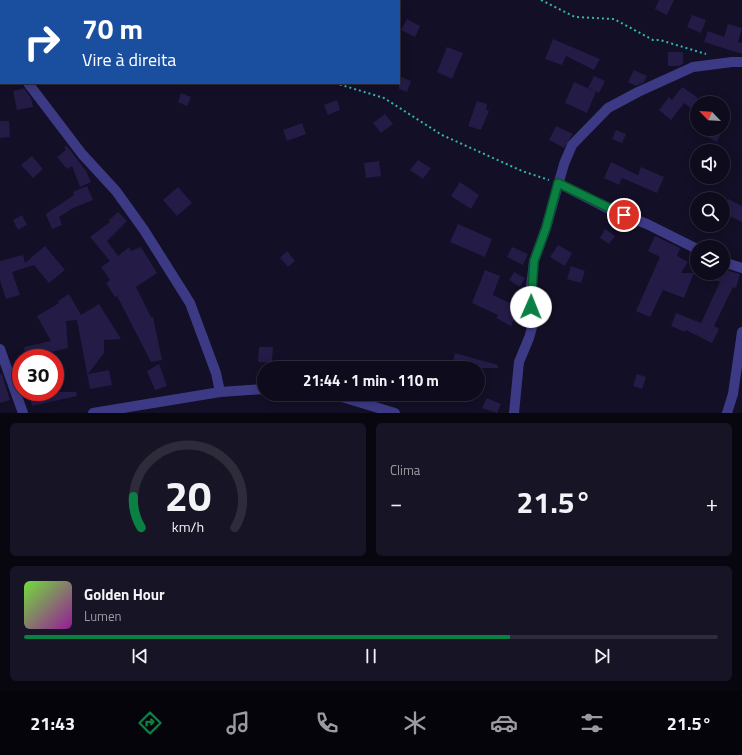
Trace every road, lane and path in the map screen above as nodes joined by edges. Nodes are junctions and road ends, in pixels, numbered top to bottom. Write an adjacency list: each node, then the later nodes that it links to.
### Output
1 (541, 0): 2 (path)
2 (710, 55)
3 (742, 62): 6 (street)
4 (29, 84): 13 (street)
5 (338, 84): 6 (path)
6 (558, 183): 7 (street); 18 (street)
7 (690, 246)
8 (730, 264): 9 (street)
9 (742, 268)
10 (742, 332): 19 (street)
11 (0, 349): 15 (street)
12 (257, 389): 13 (street)
13 (220, 392): 16 (street)
14 (355, 401): 17 (street)
15 (23, 413)
16 (93, 413)
17 (395, 413)
18 (514, 413)
19 (727, 413)

